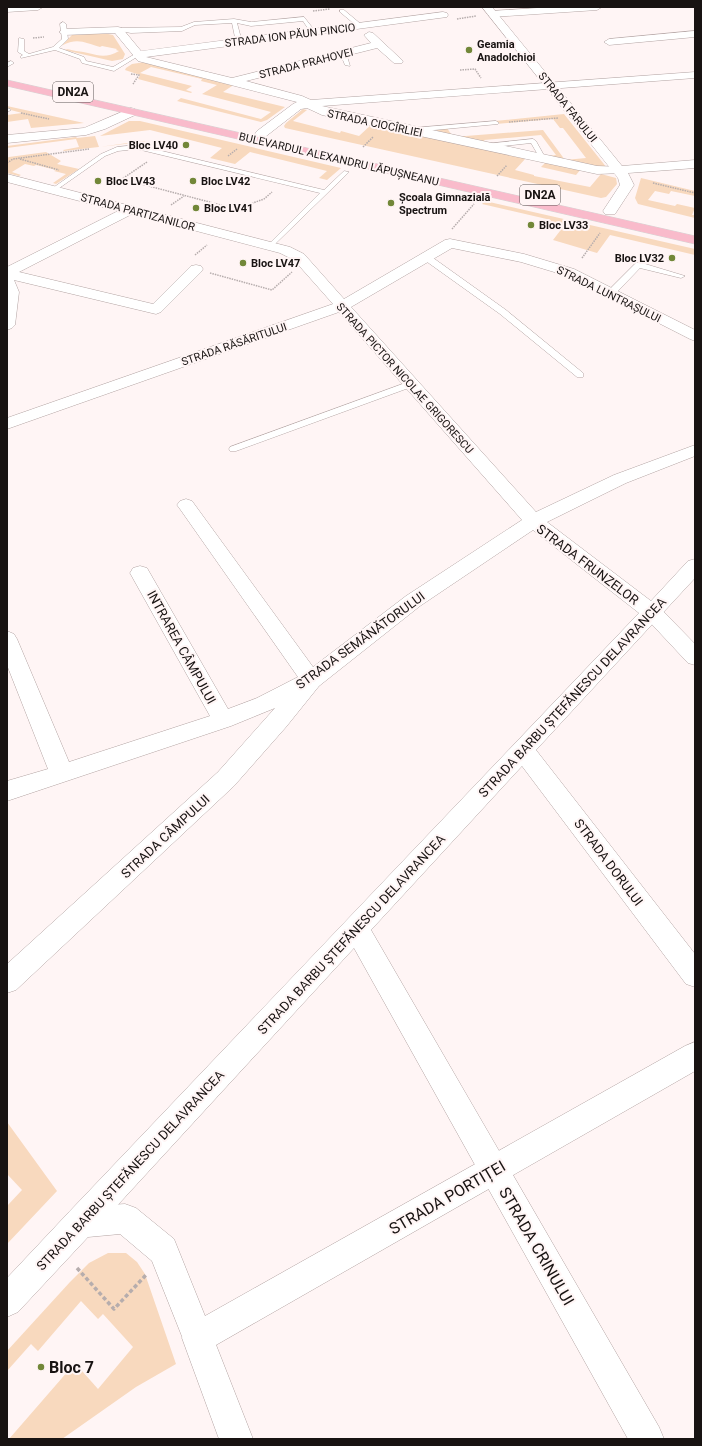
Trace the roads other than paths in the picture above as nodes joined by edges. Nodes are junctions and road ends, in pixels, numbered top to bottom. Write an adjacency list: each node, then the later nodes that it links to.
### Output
1 (38, 7): 3 (street)
2 (597, 7): 5 (street)
3 (7, 9)
4 (342, 11): 8 (lane)
5 (490, 11): 26 (street, STRADA FARULUI)
6 (448, 16): 8 (street, STRADA ION PĂUN PINCIO)
7 (234, 21): 10 (lane); 11 (lane); 14 (lane)
8 (360, 26): 11 (street, STRADA ION PĂUN PINCIO); 16 (street)
9 (64, 28): 10 (street); 17 (lane)
10 (118, 30): 19 (street)
11 (313, 32): 14 (street, STRADA ION PĂUN PINCIO)
12 (695, 34): 15 (street)
13 (21, 39): 17 (lane)
14 (239, 42): 19 (street, STRADA ION PĂUN PINCIO)
15 (608, 42)
16 (379, 44): 18 (street, STRADA PRAHOVEI); 20 (street)
17 (55, 48): 19 (lane)
18 (342, 53): 21 (lane); 24 (street, STRADA PRAHOVEI)
19 (137, 55): 24 (street, STRADA CIOCÎRLIEI)
20 (398, 60)
21 (348, 65)
22 (695, 75): 26 (street)
23 (7, 77): 31 (main road, BULEVARDUL ALEXANDRU LĂPUȘNEANU / DN2A)
24 (233, 81): 27 (street, STRADA CIOCÎRLIEI)
25 (7, 83): 28 (main road, BULEVARDUL ALEXANDRU LĂPUȘNEANU)
26 (552, 86): 27 (street); 34 (street, STRADA FARULUI)
27 (303, 105): 30 (street, STRADA CIOCÎRLIEI); 31 (street)
28 (131, 112): 32 (street); 42 (main road, BULEVARDUL ALEXANDRU LĂPUȘNEANU)
29 (496, 123): 30 (lane)
30 (410, 130): 34 (street, STRADA CIOCÎRLIEI)
31 (261, 134): 40 (main road, BULEVARDUL ALEXANDRU LĂPUȘNEANU / DN2A)
32 (7, 139)
33 (695, 164): 34 (street, STRADA CIOCÎRLIEI)
34 (618, 170): 40 (street, STRADA FARULUI)
35 (346, 172): 38 (lane)
36 (10, 180): 37 (street, STRADA PARTIZANILOR)
37 (53, 190): 38 (lane); 39 (street, STRADA PARTIZANILOR)
38 (325, 192): 44 (lane)
39 (130, 210): 44 (street, STRADA PARTIZANILOR); 47 (street)
40 (610, 211): 41 (main road, BULEVARDUL ALEXANDRU LĂPUȘNEANU / DN2A)
41 (695, 230)
42 (695, 240)
43 (450, 243): 45 (street, STRADA RĂSĂRITULUI); 50 (street, STRADA LUNTRAȘULUI)
44 (270, 246): 51 (street, STRADA PICTOR NICOLAE GRIGORESCU)
45 (426, 257): 51 (street, STRADA RĂSĂRITULUI); 54 (lane)
46 (196, 269): 47 (street)
47 (7, 274)
48 (680, 276): 50 (lane)
49 (7, 280): 52 (street)
50 (611, 293): 53 (street, STRADA LUNTRAȘULUI)
51 (342, 306): 55 (street, STRADA PICTOR NICOLAE GRIGORESCU); 56 (street, STRADA RĂSĂRITULUI)
52 (7, 325)
53 (695, 336)
54 (580, 375)
55 (411, 384): 57 (lane); 60 (street, STRADA PICTOR NICOLAE GRIGORESCU)
56 (7, 424)
57 (233, 449)
58 (695, 450): 60 (street, STRADA SEMĂNĂTORULUI)
59 (186, 505): 66 (street)
60 (532, 521): 63 (street, STRADA FRUNZELOR); 66 (street, STRADA SEMĂNĂTORULUI)
61 (695, 566): 63 (street, STRADA BARBU ȘTEFĂNESCU DELAVRANCEA)
62 (140, 573): 67 (street, INTRAREA CÂMPULUI)
63 (652, 612): 65 (street, STRADA FRUNZELOR); 68 (street, STRADA BARBU ȘTEFĂNESCU DELAVRANCEA)
64 (7, 639): 69 (street)
65 (695, 657)
66 (311, 680): 67 (street, STRADA SEMĂNĂTORULUI); 73 (street, STRADA CÂMPULUI)
67 (223, 720): 69 (street, STRADA SEMĂNĂTORULUI)
68 (523, 750): 71 (street, STRADA BARBU ȘTEFĂNESCU DELAVRANCEA); 72 (street, STRADA DORULUI)
69 (62, 774): 70 (street, STRADA SEMĂNĂTORULUI)
70 (7, 791)
71 (356, 928): 75 (street, STRADA CRINULUI); 76 (street, STRADA BARBU ȘTEFĂNESCU DELAVRANCEA)
72 (695, 974)
73 (7, 981)
74 (695, 1056): 75 (street, STRADA PORTIȚEI)
75 (494, 1170): 78 (street, STRADA PORTIȚEI); 80 (street, STRADA CRINULUI)
76 (81, 1222): 77 (street, STRADA BARBU ȘTEFĂNESCU DELAVRANCEA); 78 (street)
77 (7, 1301)
78 (198, 1338): 79 (street)
79 (236, 1439)
80 (647, 1439)

